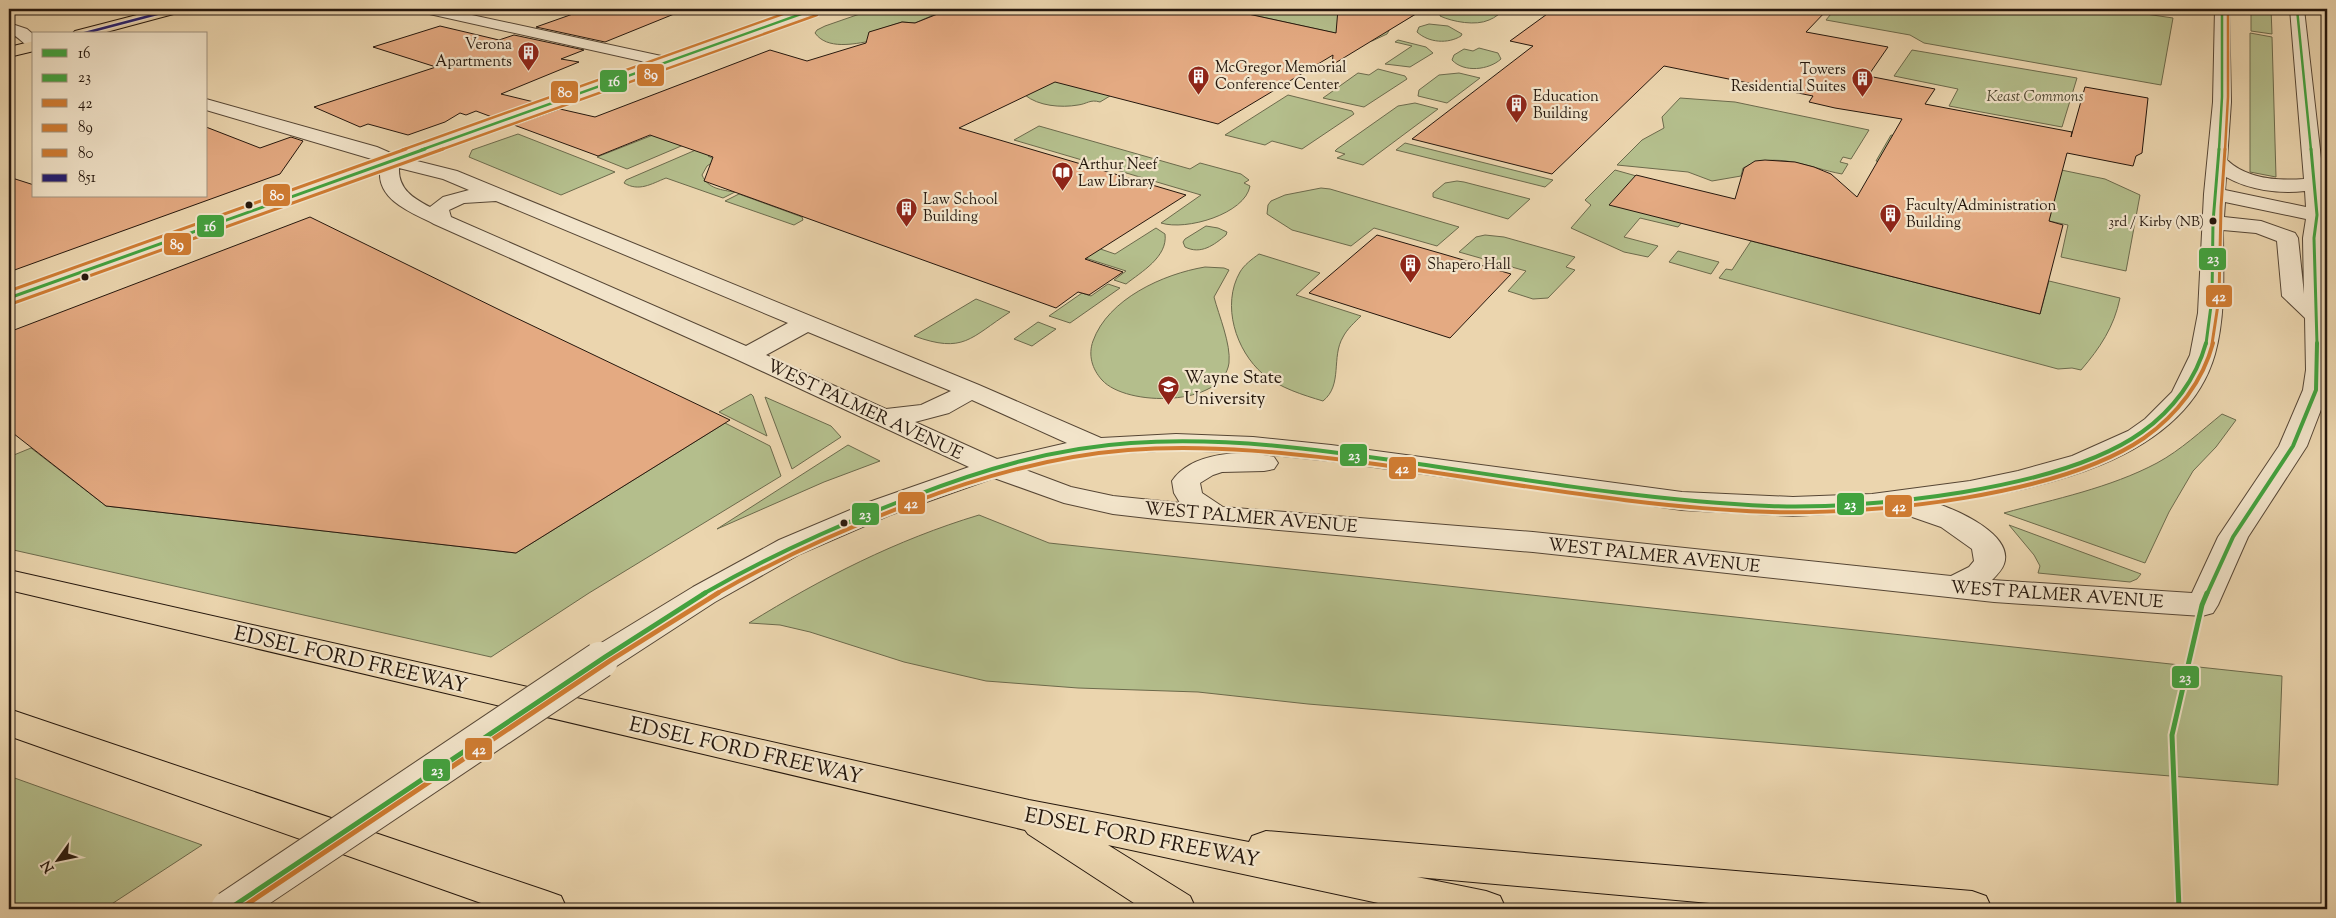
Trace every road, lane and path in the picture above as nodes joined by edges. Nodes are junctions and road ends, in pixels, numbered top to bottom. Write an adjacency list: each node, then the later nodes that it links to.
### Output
1 (176, 9): 7 (main road)
2 (425, 9): 11 (street)
3 (815, 9): 11 (street)
4 (2222, 9): 13 (street)
5 (2297, 9): 15 (street)
6 (9, 28): 8 (street)
7 (88, 32)
8 (32, 43)
9 (32, 46): 10 (main road)
10 (9, 52)
11 (668, 62): 14 (street)
12 (208, 105): 14 (street)
13 (2216, 160): 15 (street); 16 (street)
14 (390, 161): 17 (street); 19 (street, WEST PALMER AVENUE); 21 (street)
15 (2314, 182): 18 (street)
16 (2214, 194): 18 (street); 20 (street)
17 (507, 198): 19 (street); 23 (street)
18 (2322, 216): 22 (street)
19 (441, 220): 24 (street, WEST PALMER AVENUE)
20 (2213, 224): 22 (street); 30 (street)
21 (9, 298)
22 (2317, 317): 33 (street, WEST PALMER AVENUE)
23 (807, 323): 24 (street); 25 (street)
24 (747, 355): 26 (street, WEST PALMER AVENUE)
25 (970, 390): 26 (street); 27 (street)
26 (882, 417): 28 (street, WEST PALMER AVENUE)
27 (1097, 446): 28 (street); 29 (street)
28 (993, 468): 31 (street, WEST PALMER AVENUE); 38 (street, bridge)
29 (1478, 473): 30 (street); 31 (street)
30 (1887, 502): 33 (street)
31 (1217, 514): 33 (street, WEST PALMER AVENUE)
32 (9, 580): 35 (main road, EDSEL FORD FREEWAY)
33 (1954, 586)
34 (9, 722): 37 (main road)
35 (1029, 815): 36 (main road, EDSEL FORD FREEWAY); 39 (main road)
36 (1154, 838): 40 (main road, EDSEL FORD FREEWAY); 41 (main road)
37 (542, 908)
38 (229, 909)
39 (1176, 909)
40 (1486, 909)
41 (1972, 909)

